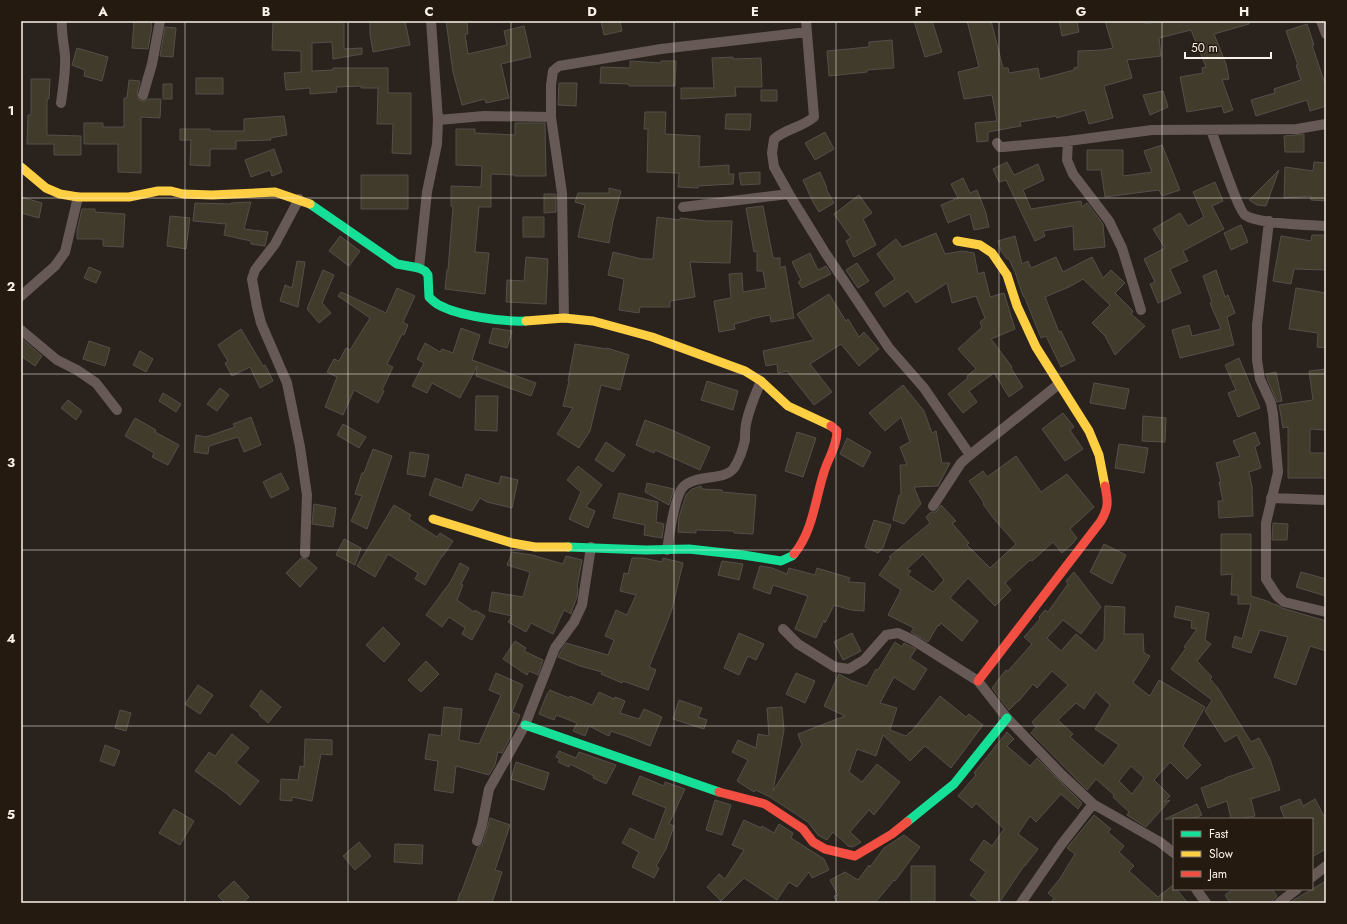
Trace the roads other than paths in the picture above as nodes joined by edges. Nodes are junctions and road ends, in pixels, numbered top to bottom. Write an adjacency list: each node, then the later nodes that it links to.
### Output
1 (62, 21): 9 (street)
2 (160, 21): 8 (street)
3 (431, 21): 11 (street)
4 (806, 21): 6 (street)
5 (1321, 21): 7 (street)
6 (807, 32): 10 (street); 17 (street)
7 (1326, 34)
8 (143, 95)
9 (60, 103)
10 (551, 117): 11 (street); 27 (street)
11 (438, 120): 24 (street)
12 (1326, 124): 13 (street)
13 (1211, 130): 14 (street); 21 (street)
14 (1068, 142): 15 (street); 26 (street)
15 (997, 143)
16 (21, 167): 18 (street)
17 (788, 194): 20 (street); 32 (street)
18 (78, 197): 19 (street); 25 (street)
19 (299, 199): 24 (street); 39 (street)
20 (683, 207)
21 (1269, 221): 22 (street); 33 (street)
22 (1326, 226)
23 (957, 241): 30 (street)
24 (419, 268): 27 (street)
25 (21, 296)
26 (1141, 310)
27 (564, 318): 29 (street)
28 (21, 330): 31 (street)
29 (762, 381): 38 (street); 38 (street)
30 (1059, 384): 32 (street); 42 (street)
31 (117, 410)
32 (970, 455): 35 (street)
33 (1271, 498): 34 (street); 40 (street)
34 (1326, 500)
35 (933, 506)
36 (433, 519): 37 (street)
37 (591, 547): 38 (street); 44 (street)
38 (667, 550)
39 (305, 552)
40 (1326, 612)
41 (783, 629): 42 (street)
42 (978, 681): 43 (street)
43 (1007, 718): 44 (street); 45 (street)
44 (525, 725): 46 (street)
45 (1093, 804): 47 (street); 52 (street)
46 (477, 841)
47 (1173, 852)
48 (1326, 866): 49 (street)
49 (1313, 876)
50 (1197, 890): 53 (street)
51 (1296, 890): 54 (street)
52 (1021, 903)
53 (1206, 903)
54 (1279, 903)

